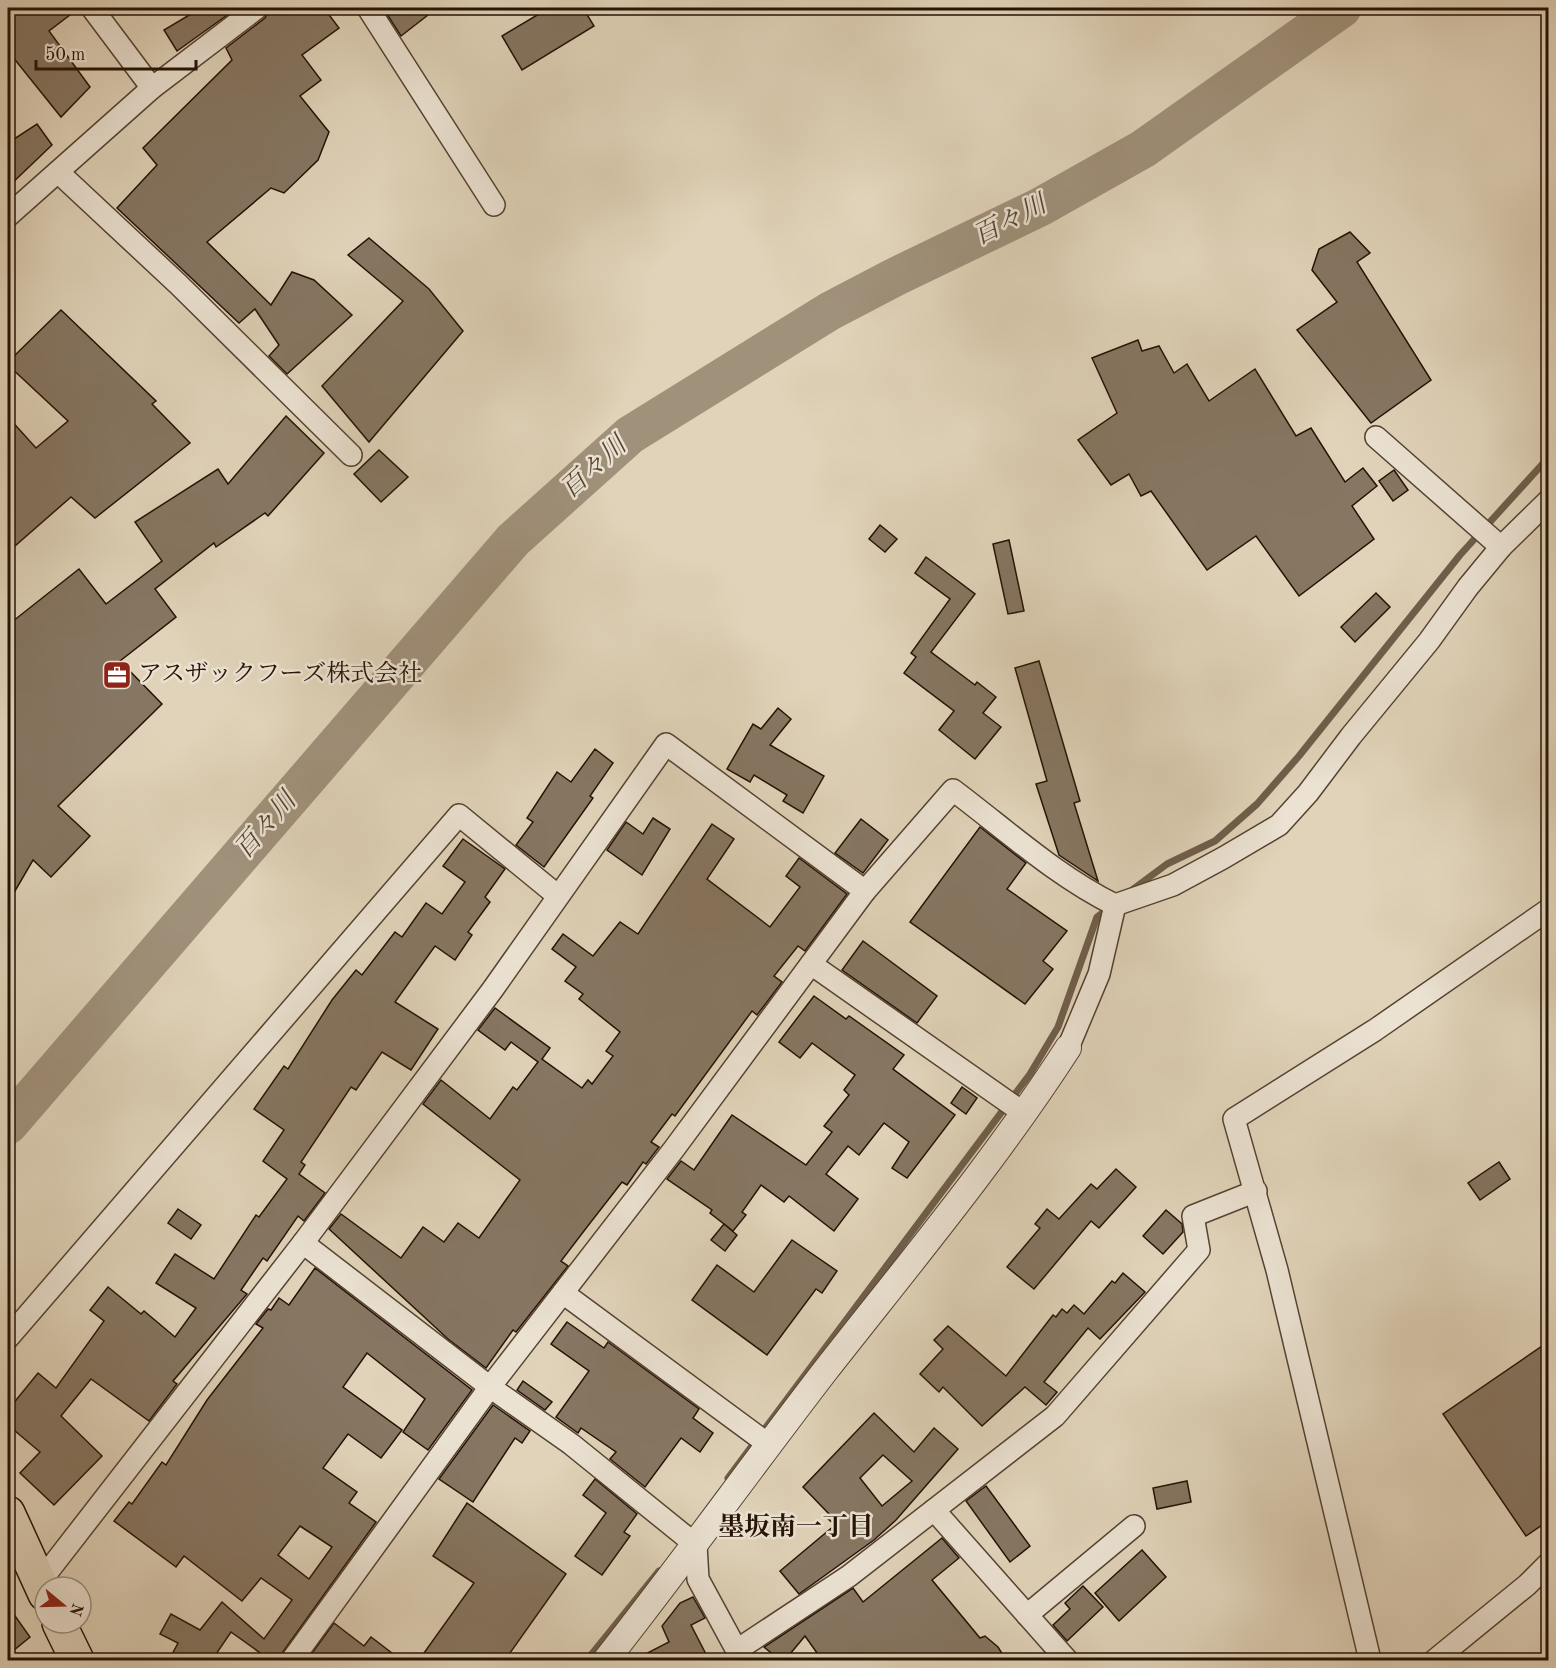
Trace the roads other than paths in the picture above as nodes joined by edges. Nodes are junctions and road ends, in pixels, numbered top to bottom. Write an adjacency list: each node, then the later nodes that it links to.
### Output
1 (92, 8): 4 (street)
2 (257, 8): 4 (street)
3 (368, 8): 6 (street)
4 (152, 88): 5 (street)
5 (58, 172): 7 (street); 9 (street)
6 (494, 205)
7 (8, 216)
8 (1376, 437): 11 (street)
9 (351, 454)
10 (1548, 501): 11 (street)
11 (1501, 547): 14 (street)
12 (865, 891): 13 (street); 14 (street); 16 (street)
13 (558, 896): 20 (street); 22 (street)
14 (1115, 905): 17 (street)
15 (1548, 910): 19 (street)
16 (811, 964): 18 (street); 21 (street)
17 (1068, 1048): 18 (street)
18 (1025, 1114): 24 (street)
19 (1256, 1191): 25 (street); 39 (street)
20 (303, 1243): 23 (street); 31 (street)
21 (563, 1293): 23 (street); 24 (street)
22 (8, 1338)
23 (490, 1388): 28 (street); 36 (street)
24 (768, 1444): 28 (street)
25 (934, 1510): 32 (street); 34 (street)
26 (8, 1513): 30 (highway)
27 (1134, 1526): 32 (street)
28 (696, 1545): 34 (street); 37 (street)
29 (1548, 1564): 40 (street)
30 (36, 1575)
31 (53, 1575)
32 (1027, 1615): 38 (street)
33 (65, 1635): 35 (highway)
34 (739, 1655)
35 (77, 1660)
36 (292, 1660)
37 (606, 1660)
38 (1067, 1660)
39 (1370, 1660)
40 (1435, 1660)

